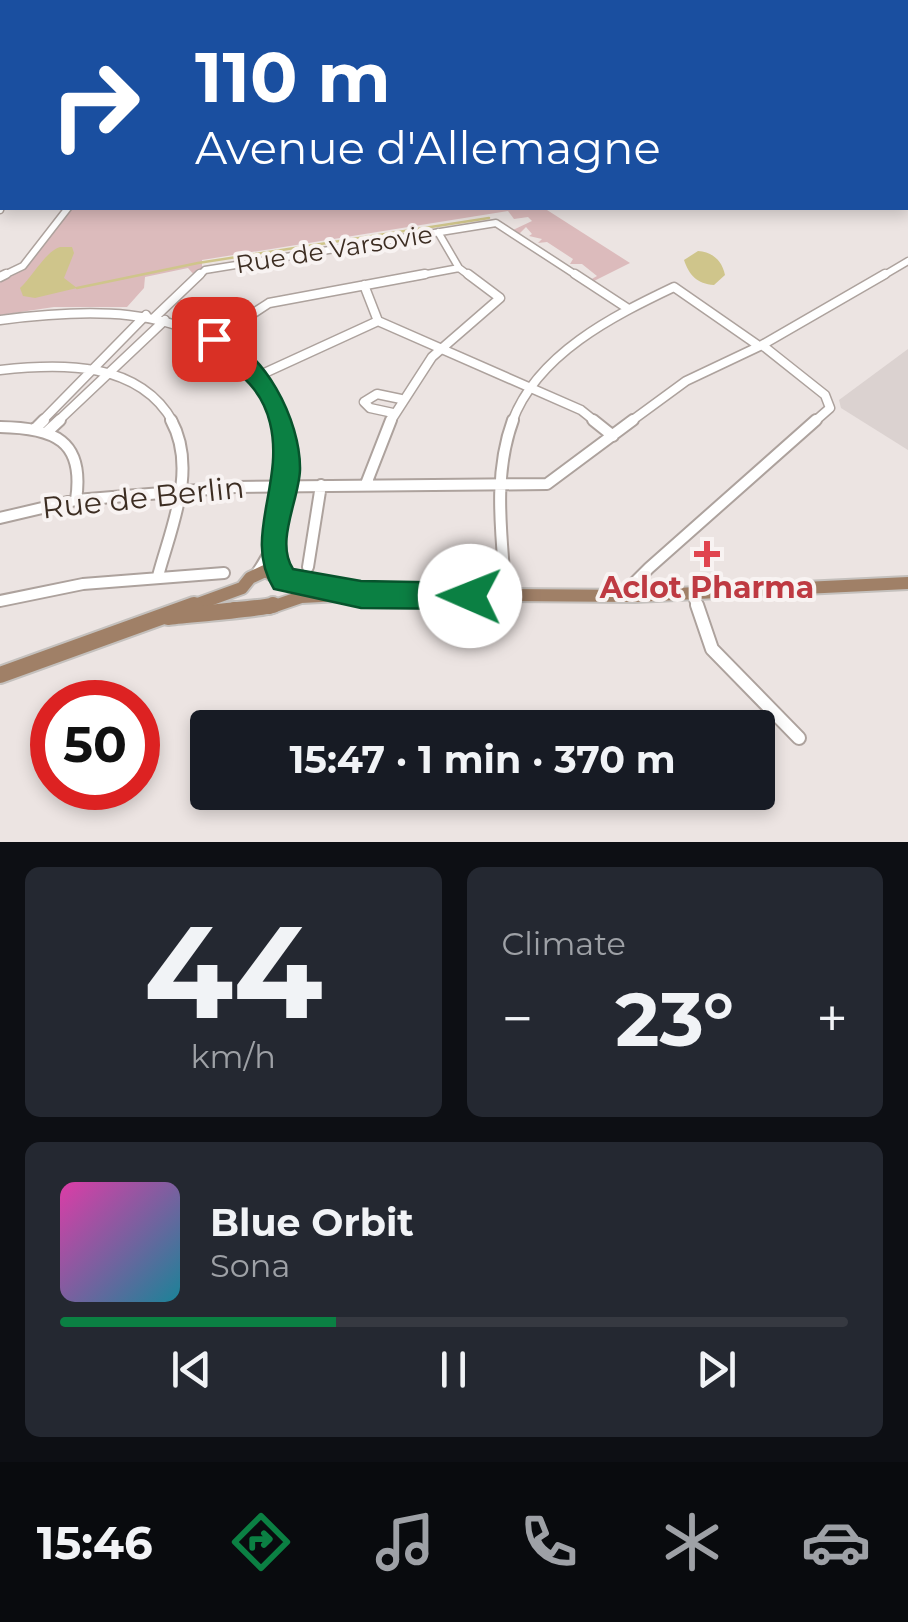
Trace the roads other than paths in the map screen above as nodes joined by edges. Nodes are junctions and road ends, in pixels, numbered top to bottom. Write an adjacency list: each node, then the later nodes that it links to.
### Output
1 (66, 210): 5 (street)
2 (438, 232): 4 (street); 7 (street, Rue de Varsovie); 8 (street, Rue de Varsovie)
3 (908, 262): 13 (street, Rue de Berlin)
4 (458, 268): 6 (street); 12 (street)
5 (0, 277)
6 (364, 285): 10 (street); 11 (street)
7 (627, 308): 13 (street); 18 (street)
8 (155, 318): 9 (street); 11 (street); 15 (street); 16 (street)
9 (0, 320)
10 (378, 321): 12 (street); 17 (street)
11 (214, 339): 17 (street)
12 (438, 346): 18 (street); 19 (street)
13 (760, 346): 23 (street, Rue de Berlin); 42 (street)
14 (0, 370): 15 (street)
15 (92, 370): 16 (street); 22 (street)
16 (108, 373): 22 (street); 28 (street)
17 (258, 376): 26 (street)
18 (531, 389): 23 (street); 25 (street)
19 (401, 398): 20 (street); 20 (street)
20 (393, 413): 24 (street)
21 (0, 427): 22 (street)
22 (41, 430): 29 (street)
23 (613, 436): 25 (street, Rue de Berlin)
24 (366, 484): 25 (street, Rue de Berlin); 27 (street, Rue de Berlin)
25 (500, 484): 41 (street)
26 (286, 485): 27 (street, Rue de Berlin); 28 (street, Rue de Berlin); 31 (street)
27 (321, 485): 32 (street)
28 (178, 490): 29 (street, Rue de Berlin); 35 (street)
29 (76, 500): 30 (street, Rue de Berlin)
30 (0, 518)
31 (273, 549): 34 (street); 36 (street)
32 (308, 567)
33 (224, 573): 35 (street)
34 (257, 573): 36 (main road); 38 (main road)
35 (158, 576): 43 (street)
36 (282, 577): 39 (main road); 44 (main road)
37 (908, 583): 40 (main road)
38 (242, 588): 45 (main road); 46 (main road)
39 (361, 594): 41 (main road); 44 (main road)
40 (693, 594): 42 (main road); 48 (street)
41 (506, 596): 42 (main road)
42 (635, 596)
43 (0, 601)
44 (280, 601): 45 (main road)
45 (250, 609): 46 (main road)
46 (168, 616): 47 (main road)
47 (0, 675)
48 (799, 738)

